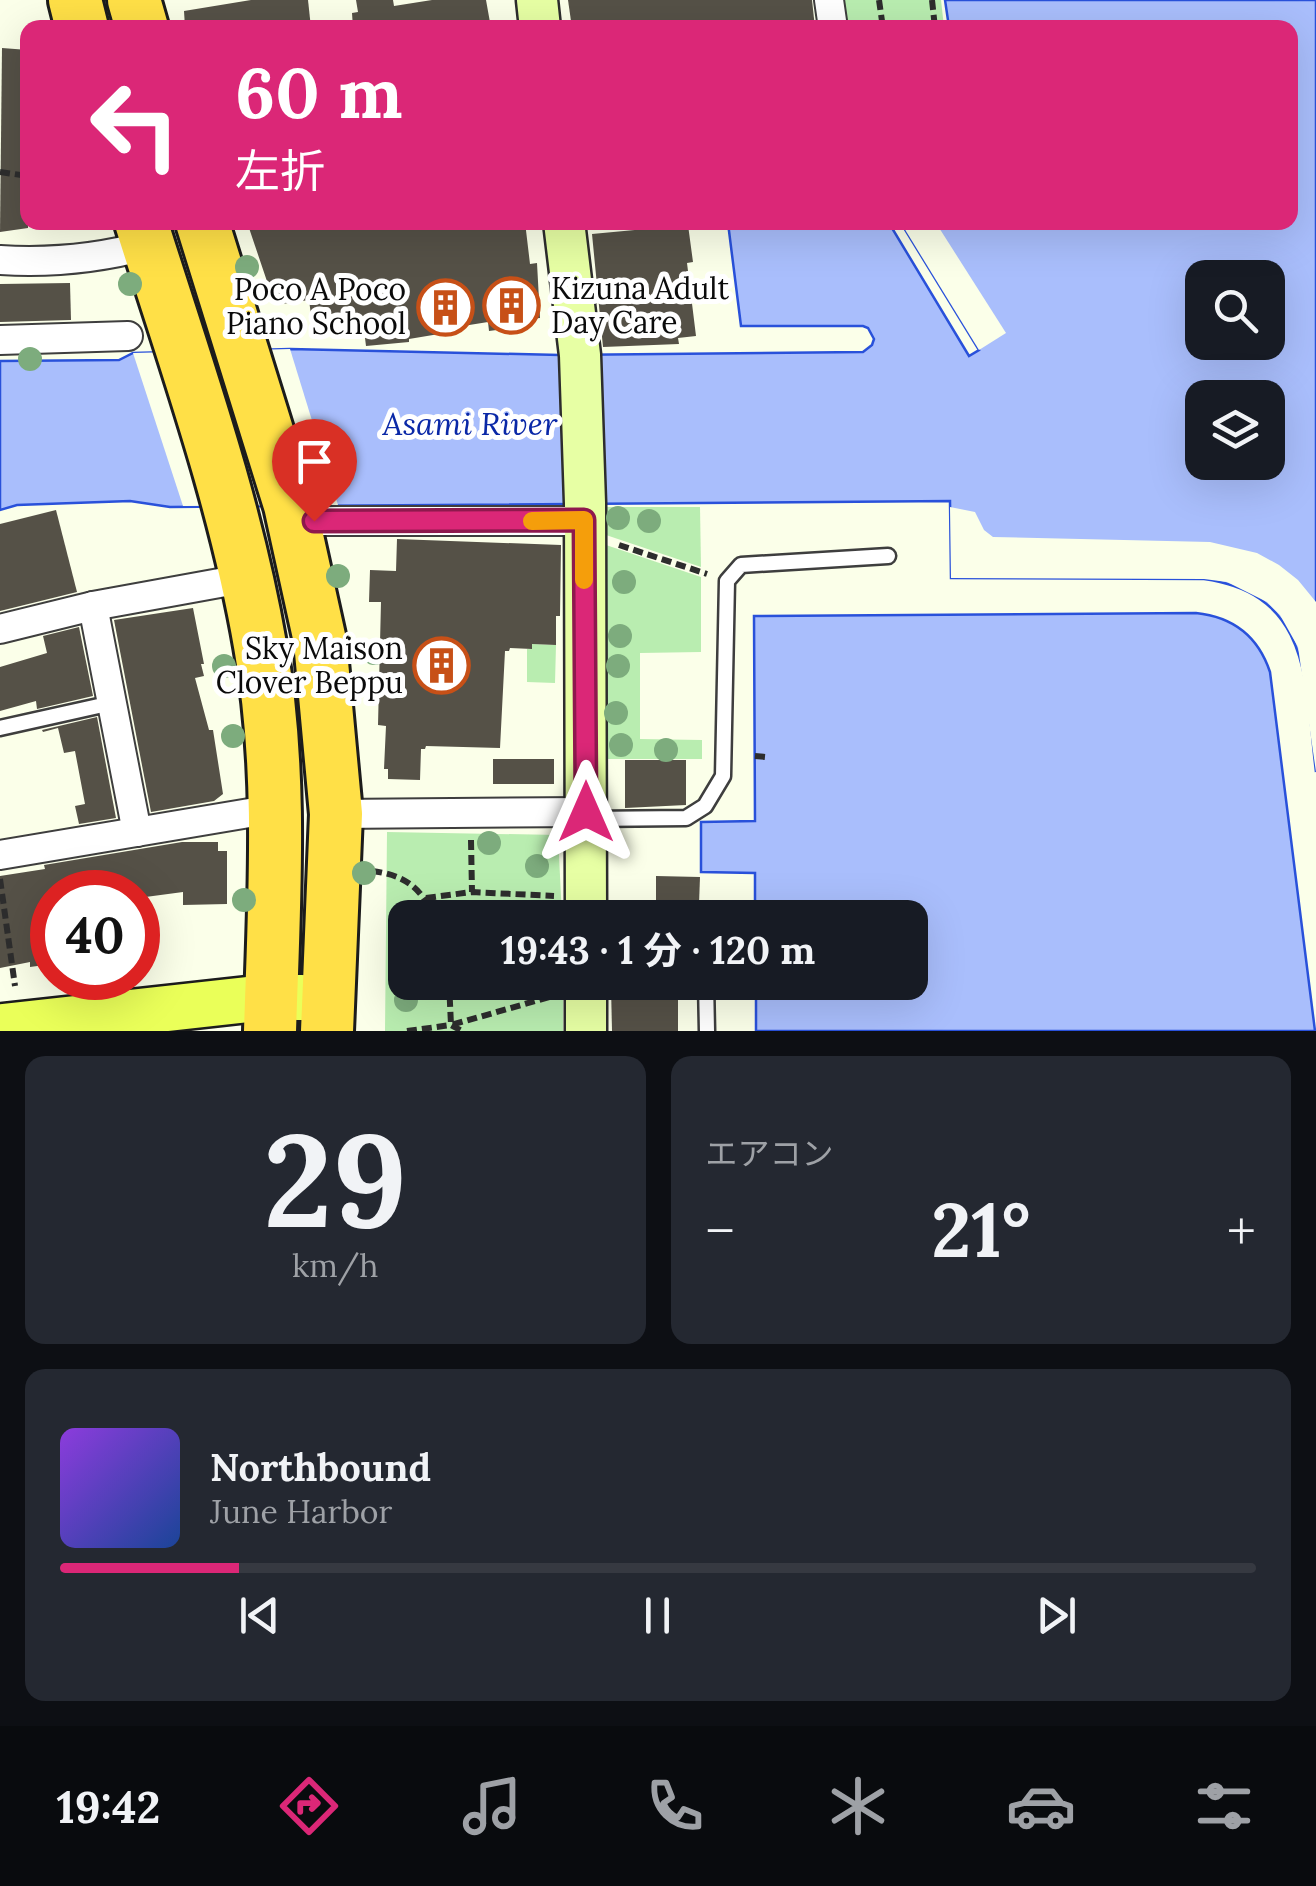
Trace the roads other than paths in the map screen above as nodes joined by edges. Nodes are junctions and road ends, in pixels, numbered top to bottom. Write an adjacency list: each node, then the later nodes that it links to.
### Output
1 (204, 230): 7 (highway)
2 (565, 230): 8 (street)
3 (145, 234): 4 (street); 10 (highway)
4 (0, 260)
5 (128, 336): 6 (street)
6 (0, 340)
7 (292, 513): 8 (street); 16 (highway)
8 (584, 520): 17 (street)
9 (888, 556): 17 (lane)
10 (247, 578): 11 (street); 15 (highway)
11 (93, 606): 12 (street); 13 (street)
12 (0, 629)
13 (112, 703): 14 (lane); 18 (street)
14 (0, 728)
15 (274, 809): 18 (street); 23 (highway)
16 (336, 814): 17 (street); 24 (highway)
17 (586, 816): 20 (street)
18 (137, 832): 19 (street)
19 (0, 854)
20 (586, 900)
21 (706, 1000): 25 (lane)
22 (8, 1006): 23 (main road)
23 (270, 1014): 24 (main road)
24 (328, 1015)
25 (707, 1031)

